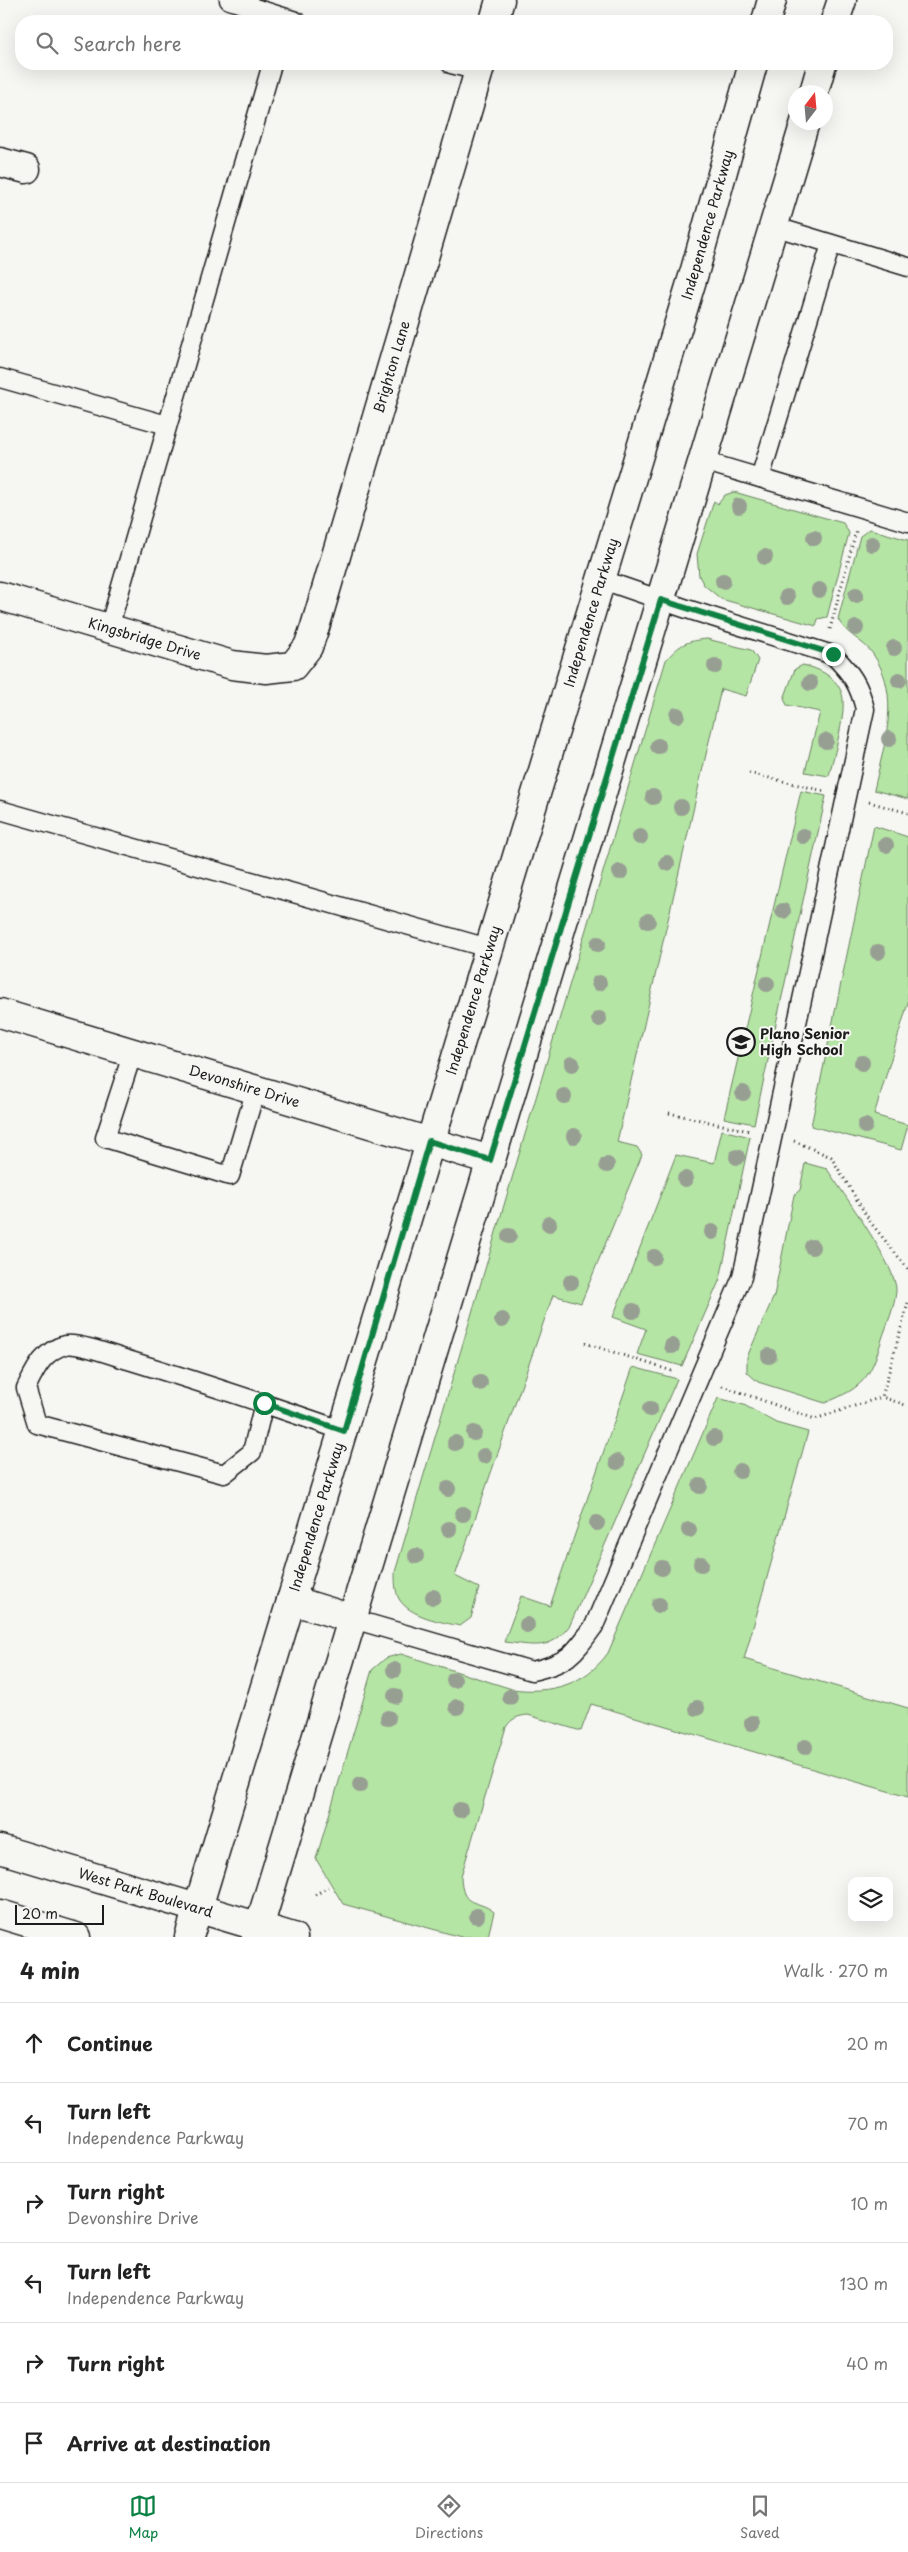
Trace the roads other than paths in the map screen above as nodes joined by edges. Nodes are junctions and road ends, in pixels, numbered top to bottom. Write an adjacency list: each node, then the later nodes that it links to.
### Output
1 (229, 0): 5 (lane)
2 (500, 0): 6 (main road)
3 (772, 0): 7 (main road)
4 (842, 0): 8 (main road)
5 (274, 15)
6 (496, 15)
7 (768, 15)
8 (837, 15)
9 (270, 70): 21 (lane)
10 (479, 70): 29 (main road, Brighton Lane)
11 (752, 70): 25 (main road, Independence Parkway)
12 (820, 70): 13 (main road)
13 (816, 85)
14 (803, 130): 17 (main road)
15 (0, 162): 16 (main road)
16 (26, 169)
17 (774, 226): 18 (lane); 22 (main road)
18 (831, 244): 19 (lane); 23 (lane)
19 (908, 267)
20 (0, 378): 21 (lane)
21 (167, 425): 28 (lane)
22 (703, 461): 23 (lane); 27 (main road)
23 (760, 478): 24 (lane)
24 (908, 522)
25 (600, 578): 27 (lane); 31 (main road, Independence Parkway)
26 (0, 596): 28 (main road, Kingsbridge Drive)
27 (661, 600): 36 (main road); 40 (lane)
28 (109, 628): 29 (main road, Kingsbridge Drive)
29 (293, 666)
30 (0, 810): 31 (lane)
31 (488, 948): 35 (main road, Independence Parkway)
32 (0, 1012): 33 (main road, Devonshire Drive)
33 (132, 1052): 34 (main road, Devonshire Drive); 34 (lane)
34 (256, 1089): 35 (main road, Devonshire Drive)
35 (429, 1141): 36 (main road, Devonshire Drive); 38 (main road, Independence Parkway)
36 (490, 1160): 40 (main road)
37 (264, 1403): 37 (lane); 38 (lane)
38 (344, 1431): 39 (main road, Independence Parkway)
39 (291, 1600): 40 (main road); 42 (main road, Independence Parkway)
40 (353, 1619): 44 (main road)
41 (0, 1849): 42 (main road, West Park Boulevard)
42 (198, 1909): 44 (main road, West Park Boulevard); 46 (main road, Independence Parkway)
43 (0, 1914): 45 (main road)
44 (258, 1932): 47 (main road, West Park Boulevard)
45 (76, 1937)
46 (189, 1937)
47 (293, 1937)

